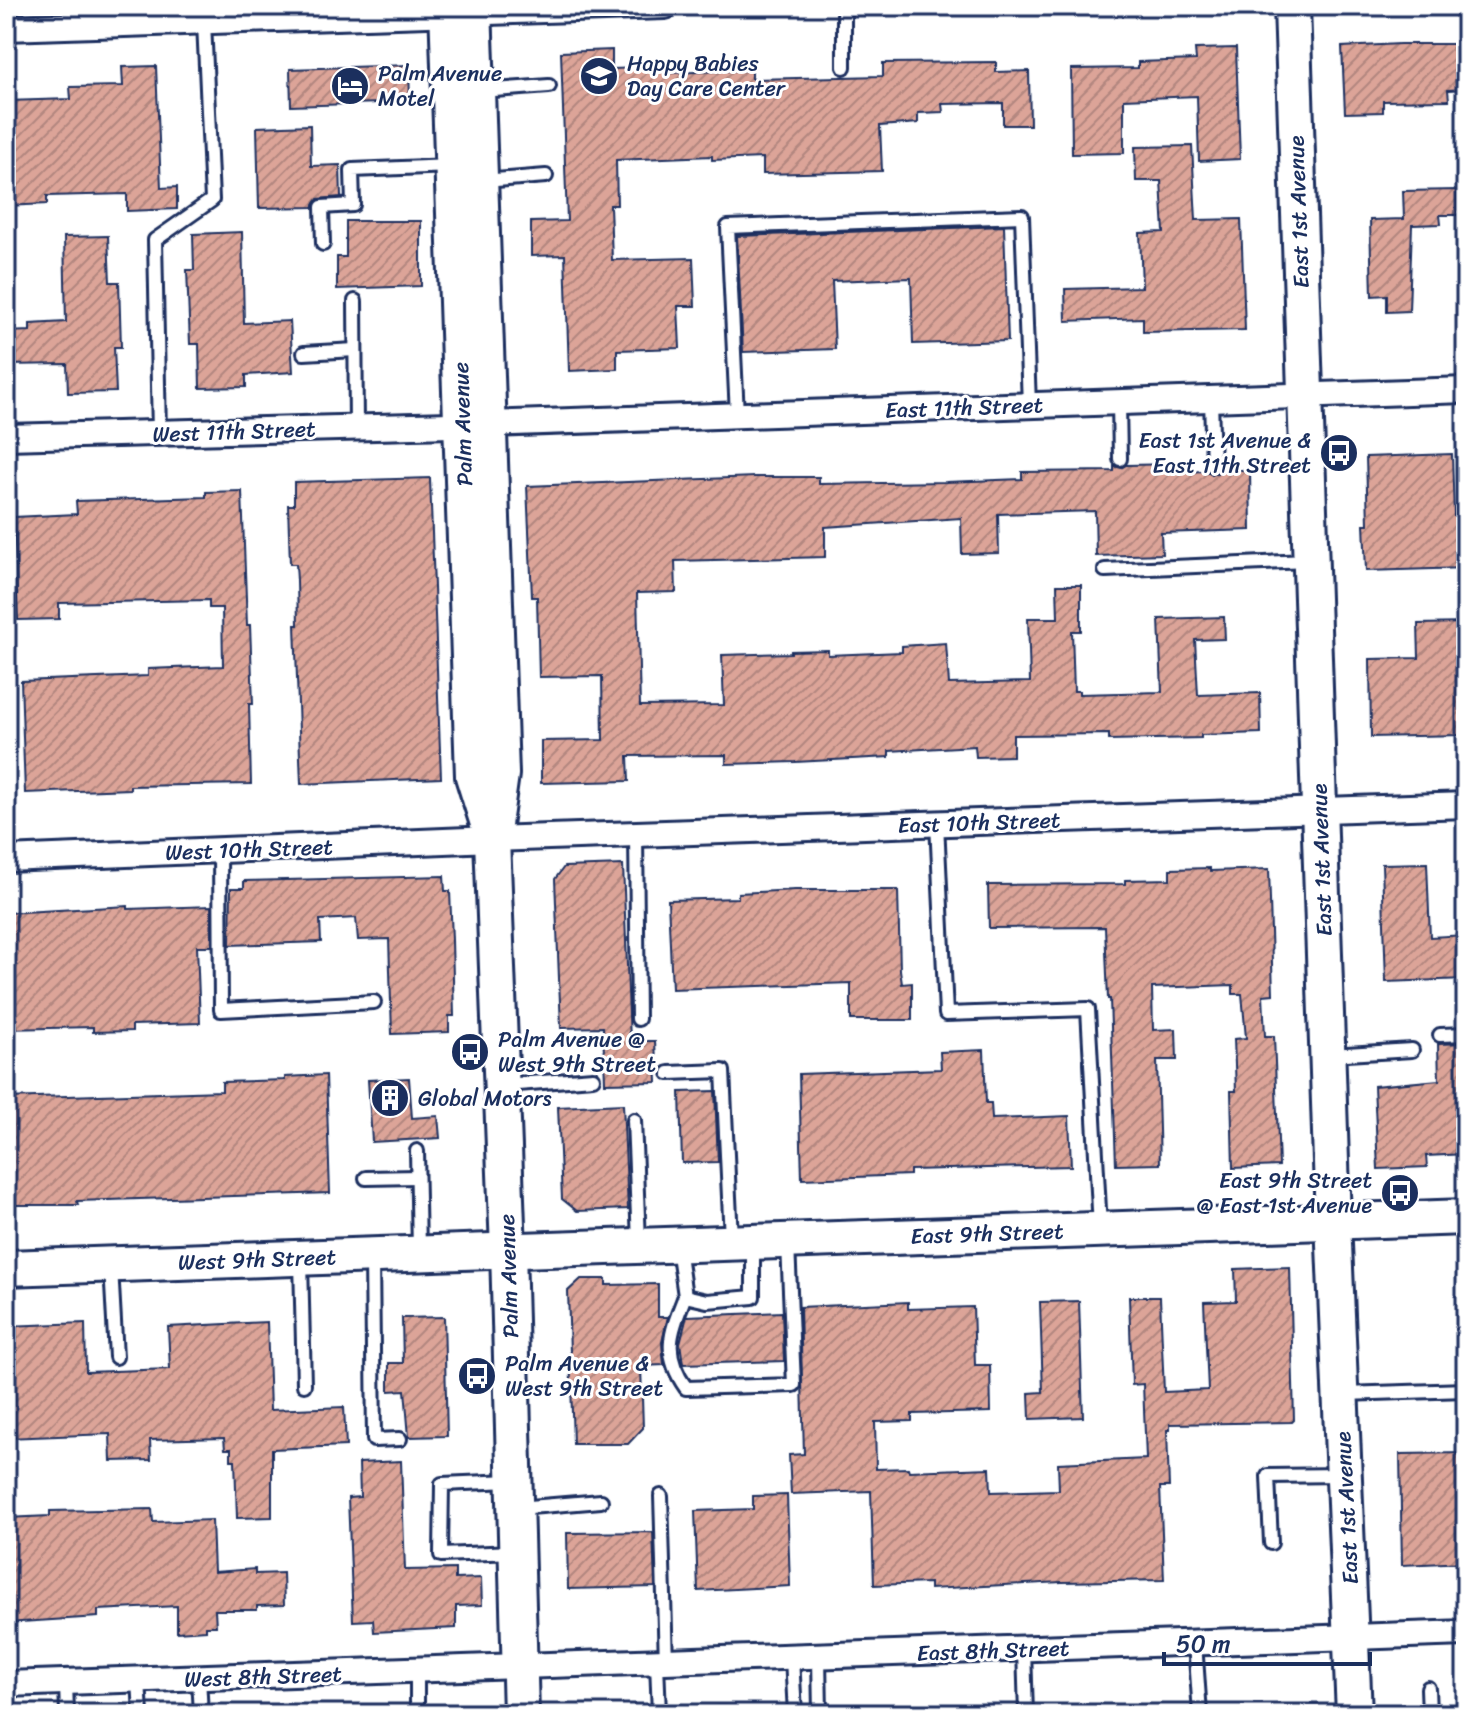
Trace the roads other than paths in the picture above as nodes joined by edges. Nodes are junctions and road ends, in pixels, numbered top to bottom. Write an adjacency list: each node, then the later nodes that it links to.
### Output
1 (665, 6): 4 (street)
2 (844, 6): 9 (lane)
3 (1292, 6): 19 (main road, East 1st Avenue)
4 (461, 9): 5 (street); 11 (main road, Palm Avenue); 12 (main road, Palm Avenue)
5 (390, 11): 6 (street)
6 (252, 13): 7 (street)
7 (204, 22): 8 (street); 26 (lane)
8 (6, 28)
9 (844, 67)
10 (549, 86): 11 (lane)
11 (477, 91): 12 (main road, Palm Avenue)
12 (467, 174): 13 (lane); 14 (lane); 24 (main road, Palm Avenue)
13 (546, 176)
14 (323, 244)
15 (355, 301): 16 (lane)
16 (355, 350): 17 (lane); 25 (lane)
17 (304, 353)
18 (1466, 390): 19 (street, East 11th Street)
19 (1304, 396): 20 (street, East 11th Street); 30 (main road, East 1st Avenue)
20 (1211, 399): 21 (street, East 11th Street); 29 (lane)
21 (1119, 402): 22 (street, East 11th Street); 28 (lane)
22 (1029, 405): 23 (street, East 11th Street); 23 (lane)
23 (737, 415): 24 (street, East 11th Street)
24 (475, 424): 25 (street, West 11th Street); 36 (main road, Palm Avenue)
25 (356, 428): 26 (street, West 11th Street)
26 (159, 433): 27 (street, West 11th Street)
27 (6, 437)
28 (1120, 459)
29 (1213, 466)
30 (1311, 561): 31 (lane); 33 (main road, East 1st Avenue)
31 (1105, 570)
32 (1466, 805): 33 (street, East 10th Street)
33 (1319, 810): 34 (street, East 10th Street); 44 (main road, East 1st Avenue)
34 (937, 823): 35 (street, East 10th Street); 54 (lane)
35 (636, 834): 36 (street, East 10th Street); 40 (lane)
36 (492, 839): 37 (street, West 10th Street); 47 (main road, Palm Avenue)
37 (220, 850): 38 (street, West 10th Street); 39 (lane)
38 (6, 859)
39 (374, 1002)
40 (638, 1019)
41 (1466, 1034): 42 (lane)
42 (1440, 1035)
43 (1412, 1050): 44 (lane)
44 (1327, 1055): 53 (main road, East 1st Avenue)
45 (669, 1073): 56 (lane)
46 (593, 1078): 47 (lane)
47 (502, 1085): 59 (main road, Palm Avenue)
48 (634, 1120): 58 (lane)
49 (417, 1151): 50 (lane)
50 (417, 1177): 51 (lane); 60 (lane)
51 (366, 1178)
52 (1466, 1217): 53 (main road, East 9th Street)
53 (1333, 1221): 54 (main road, East 9th Street); 69 (main road, East 1st Avenue)
54 (1100, 1229): 55 (main road, East 9th Street)
55 (788, 1240): 56 (main road, East 9th Street); 65 (lane)
56 (742, 1242): 57 (main road, East 9th Street); 65 (lane)
57 (678, 1244): 58 (main road, East 9th Street); 65 (lane)
58 (639, 1245): 59 (main road, East 9th Street)
59 (508, 1250): 60 (main road, West 9th Street); 72 (main road, Palm Avenue)
60 (419, 1253): 61 (main road, West 9th Street)
61 (372, 1255): 62 (main road, West 9th Street); 70 (lane)
62 (301, 1257): 63 (main road, West 9th Street); 67 (lane)
63 (111, 1264): 64 (main road, West 9th Street); 66 (lane)
64 (6, 1268)
65 (685, 1296)
66 (116, 1357)
67 (304, 1385)
68 (1466, 1390): 69 (lane)
69 (1341, 1394): 71 (main road, East 1st Avenue)
70 (400, 1439)
71 (1345, 1475): 75 (lane); 78 (main road, East 1st Avenue)
72 (515, 1494): 74 (lane); 76 (main road, Palm Avenue); 76 (lane)
73 (661, 1496): 83 (lane)
74 (601, 1501)
75 (1271, 1543)
76 (517, 1552): 84 (main road, Palm Avenue)
77 (1466, 1633): 78 (street, East 8th Street)
78 (1352, 1637): 79 (street, East 8th Street); 103 (main road, East 1st Avenue)
79 (1195, 1643): 80 (street, East 8th Street); 102 (lane)
80 (1024, 1649): 81 (street, East 8th Street); 101 (lane)
81 (819, 1657): 82 (street, East 8th Street); 100 (lane)
82 (792, 1658): 83 (street, East 8th Street); 99 (lane)
83 (662, 1662): 84 (street, East 8th Street); 96 (lane)
84 (519, 1668): 85 (street, West 8th Street); 95 (main road, Palm Avenue)
85 (417, 1671): 86 (street, West 8th Street); 94 (lane)
86 (199, 1678): 87 (street, West 8th Street); 93 (lane)
87 (139, 1680): 88 (street, West 8th Street); 92 (lane)
88 (66, 1682): 89 (street, West 8th Street); 91 (lane)
89 (6, 1684)
90 (1428, 1688): 104 (lane)
91 (67, 1714)
92 (141, 1714)
93 (201, 1714)
94 (417, 1714)
95 (521, 1714)
96 (659, 1714)
97 (717, 1714): 98 (lane)
98 (726, 1714)
99 (795, 1714)
100 (820, 1714)
101 (1026, 1714)
102 (1200, 1714)
103 (1354, 1714)
104 (1429, 1714)

